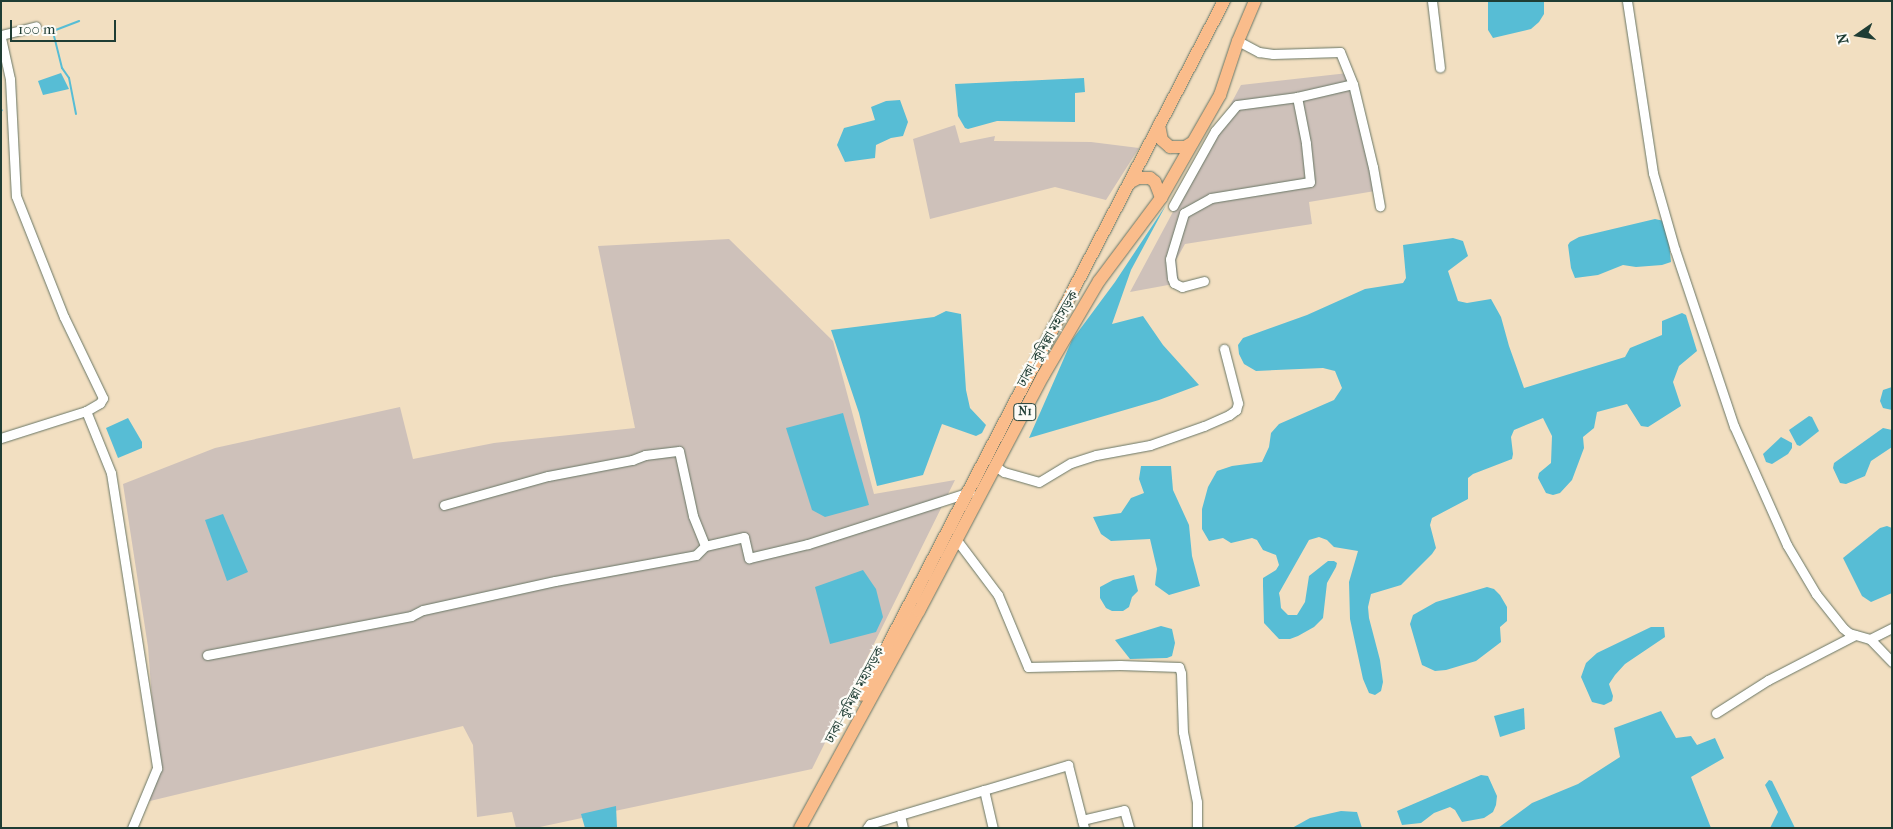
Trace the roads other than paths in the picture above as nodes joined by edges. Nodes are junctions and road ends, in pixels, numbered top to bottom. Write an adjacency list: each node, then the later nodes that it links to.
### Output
1 (1224, 1): 11 (highway, ঢাকা–কুমিল্লা মহাসড়ক / N1)
2 (1255, 1): 7 (highway, ঢাকা–কুমিল্লা মহাসড়ক / N1)
3 (1432, 1): 8 (street)
4 (1627, 1): 27 (street)
5 (36, 26): 6 (street)
6 (1, 36): 19 (street)
7 (1238, 41): 9 (street); 12 (highway, ঢাকা–কুমিল্লা মহাসড়ক / N1)
8 (1440, 68)
9 (1354, 84): 10 (street); 16 (street)
10 (1297, 97): 15 (street); 17 (street)
11 (1159, 125): 12 (highway); 13 (highway, ঢাকা–কুমিল্লা মহাসড়ক / N1)
12 (1193, 142): 14 (highway, ঢাকা–কুমিল্লা মহাসড়ক / N1)
13 (1129, 183): 14 (highway); 22 (highway, ঢাকা–কুমিল্লা মহাসড়ক / N1)
14 (1160, 198): 21 (highway, ঢাকা–কুমিল্লা মহাসড়ক / N1)
15 (1173, 206)
16 (1380, 206)
17 (1204, 281)
18 (1224, 349): 21 (street)
19 (86, 411): 20 (street); 35 (street)
20 (1, 438)
21 (995, 466): 24 (highway, ঢাকা–কুমিল্লা মহাসড়ক / N1)
22 (970, 492): 25 (street); 36 (highway, ঢাকা–কুমিল্লা মহাসড়ক / N1)
23 (444, 505): 25 (street)
24 (956, 539): 37 (highway, ঢাকা–কুমিল্লা মহাসড়ক / N1); 42 (street)
25 (705, 546): 29 (street)
26 (1892, 628): 28 (street)
27 (1855, 635): 28 (street); 31 (street)
28 (1870, 639): 30 (street)
29 (207, 655)
30 (1892, 662)
31 (1716, 713)
32 (984, 790): 33 (street); 34 (street); 40 (street)
33 (900, 815): 38 (street); 39 (street)
34 (1083, 824): 41 (street)
35 (132, 828)
36 (791, 828)
37 (800, 828)
38 (867, 828)
39 (903, 828)
40 (993, 828)
41 (1130, 828)
42 (1197, 828)

